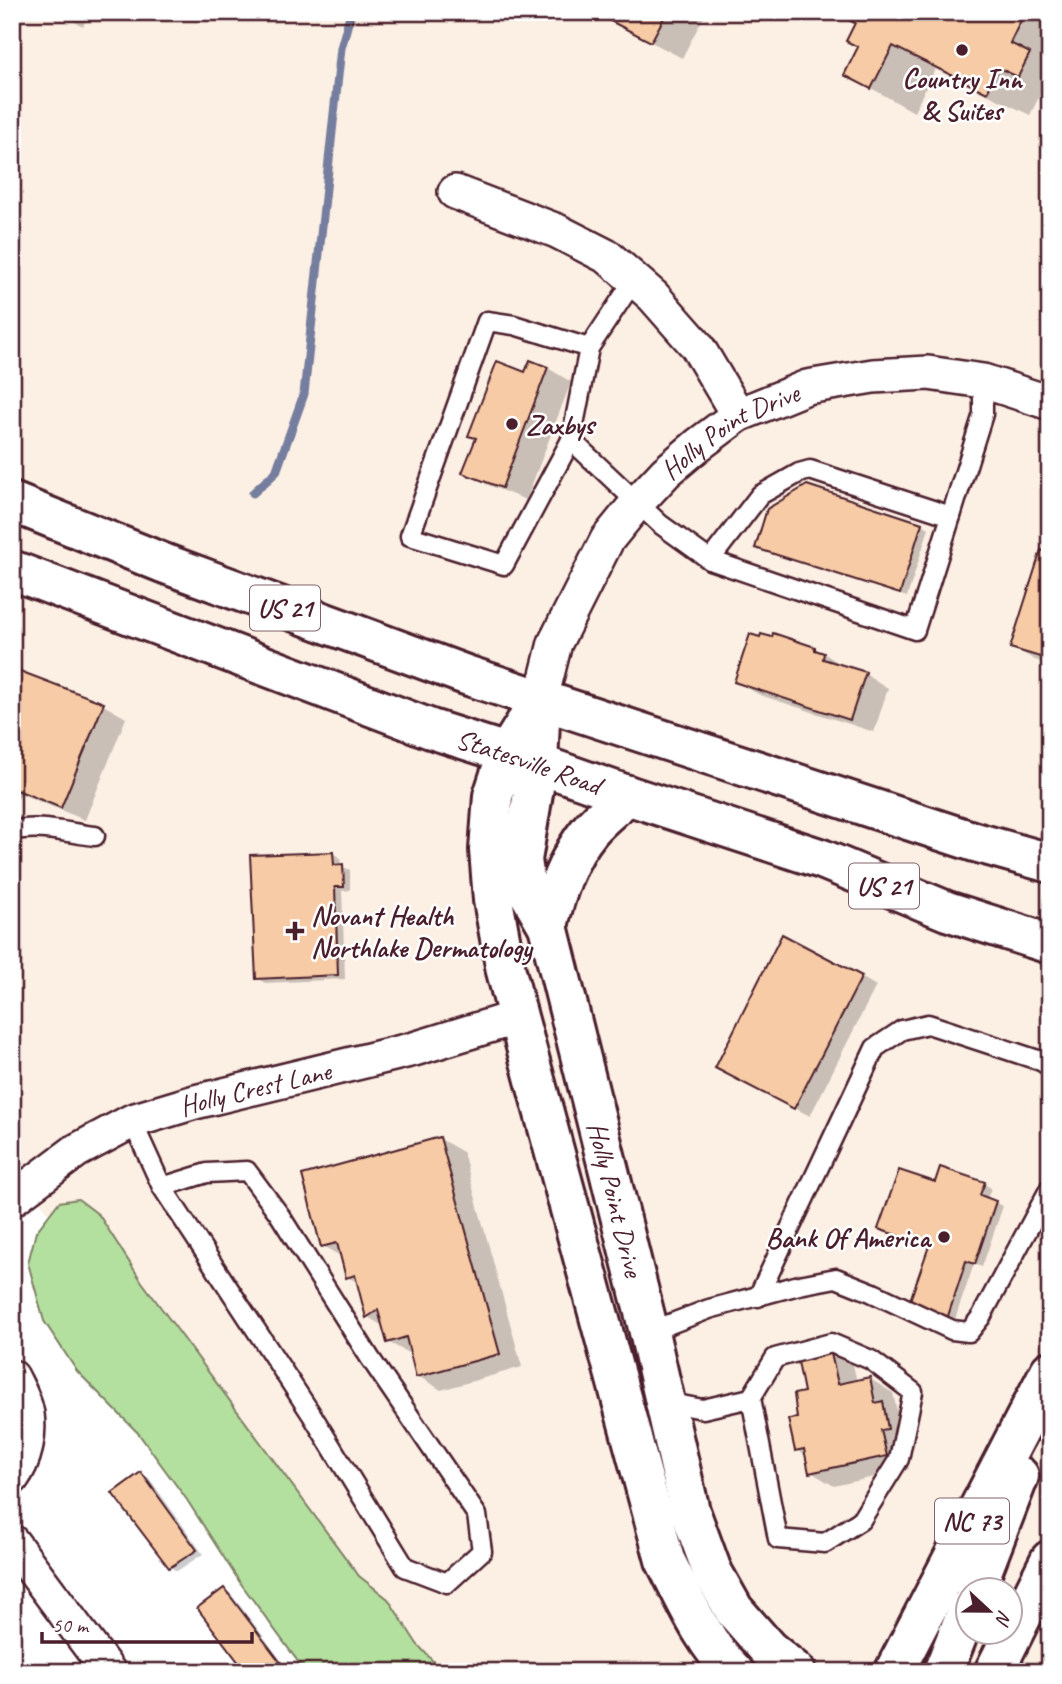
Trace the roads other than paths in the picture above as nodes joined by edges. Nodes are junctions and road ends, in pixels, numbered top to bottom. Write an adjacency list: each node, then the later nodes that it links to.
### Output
1 (455, 192): 2 (street)
2 (634, 280): 3 (lane); 6 (street)
3 (589, 348): 7 (lane); 7 (lane)
4 (983, 380): 5 (street, Holly Point Drive); 6 (street, Holly Point Drive); 10 (lane)
5 (1050, 403)
6 (738, 415): 9 (street, Holly Point Drive)
7 (571, 440): 9 (lane)
8 (12, 502): 13 (main road, US 21)
9 (637, 503): 11 (lane); 13 (street, Holly Point Drive)
10 (951, 516): 11 (lane); 11 (lane)
11 (710, 560)
12 (12, 570): 14 (main road, Statesville Road / US 21)
13 (541, 699): 14 (main road, Holly Point Drive); 18 (main road, US 21)
14 (523, 758): 15 (main road, Statesville Road / US 21); 19 (main road, Holly Point Drive); 21 (main road, Holly Point Drive)
15 (627, 796): 19 (main road); 20 (main road, Statesville Road / US 21)
16 (12, 831): 17 (lane)
17 (95, 836)
18 (1050, 863)
19 (548, 926): 28 (main road, Holly Point Drive)
20 (1050, 944)
21 (517, 1017): 23 (street, Holly Crest Lane); 28 (main road); 40 (main road, Holly Point Drive)
22 (1050, 1067): 27 (lane)
23 (132, 1121): 24 (lane); 26 (street, Holly Crest Lane)
24 (162, 1187): 24 (lane)
25 (1050, 1188): 27 (lane)
26 (12, 1199)
27 (758, 1297): 28 (lane)
28 (649, 1332): 33 (main road, Holly Point Drive)
29 (1050, 1371): 42 (main road, NC 73)
30 (12, 1377): 34 (street)
31 (751, 1398): 31 (lane); 33 (lane)
32 (1050, 1399): 37 (main road)
33 (666, 1402): 41 (main road, Holly Point Drive)
34 (12, 1478)
35 (12, 1542): 39 (street)
36 (1050, 1560): 44 (main road)
37 (980, 1576)
38 (954, 1644): 43 (main road)
39 (109, 1672)
40 (734, 1672)
41 (796, 1672)
42 (894, 1672)
43 (943, 1672)
44 (994, 1672)

